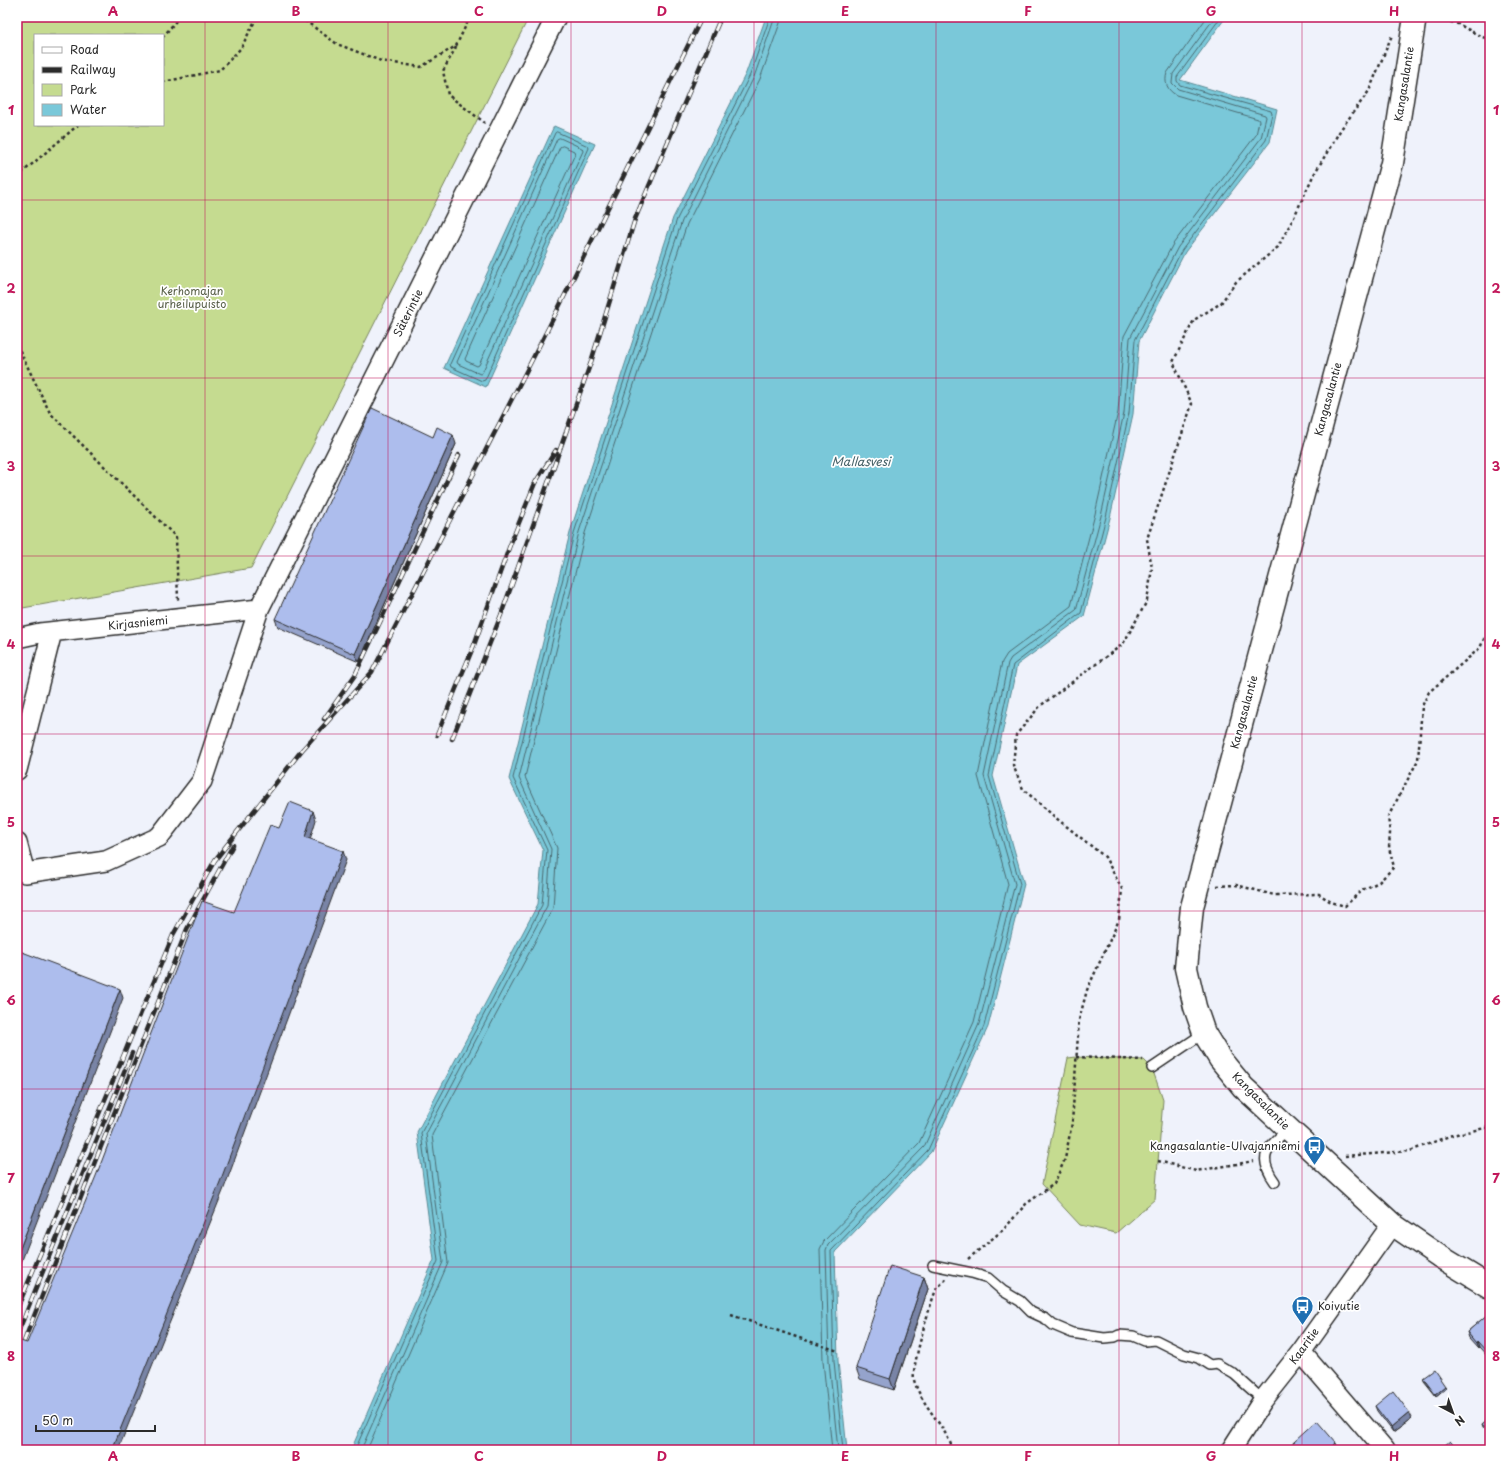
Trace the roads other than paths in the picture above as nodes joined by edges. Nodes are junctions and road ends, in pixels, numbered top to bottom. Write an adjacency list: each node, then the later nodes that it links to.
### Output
1 (556, 17): 3 (street, Säterintie)
2 (1415, 17): 8 (main road, Kangasalantie)
3 (259, 609): 4 (street, Kirjasniemi); 7 (street, Säterintie)
4 (52, 632): 5 (street, Kirjasniemi); 6 (street)
5 (17, 638)
6 (17, 770)
7 (17, 843)
8 (1204, 1033): 9 (lane); 10 (main road, Kangasalantie)
9 (1152, 1068)
10 (1288, 1129): 11 (lane); 12 (main road, Kangasalantie)
11 (1274, 1182)
12 (1392, 1224): 14 (main road, Kangasalantie); 15 (street, Kaaritie)
13 (933, 1264): 16 (lane)
14 (1490, 1287)
15 (1301, 1352): 16 (street, Kaaritie); 18 (street)
16 (1263, 1400): 17 (street, Kaaritie)
17 (1231, 1450)
18 (1385, 1450)

